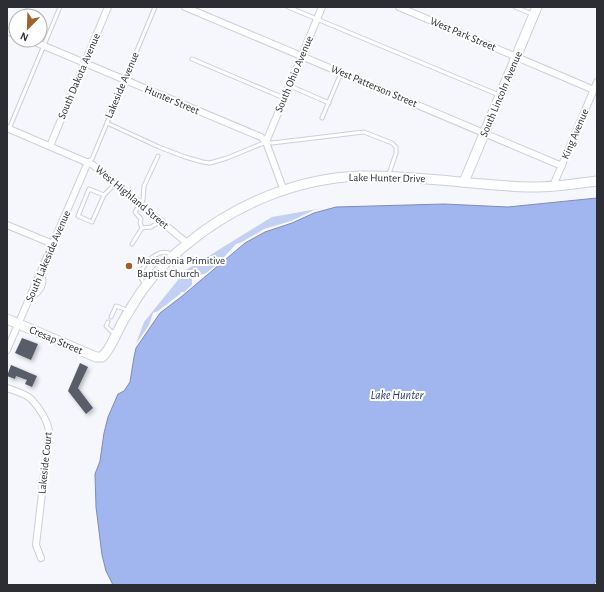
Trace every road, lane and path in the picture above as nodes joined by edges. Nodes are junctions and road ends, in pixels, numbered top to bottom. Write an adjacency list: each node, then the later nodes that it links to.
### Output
1 (60, 7): 11 (lane)
2 (108, 7): 17 (street, South Dakota Avenue)
3 (155, 7): 19 (lane, Lakeside Avenue)
4 (185, 7): 14 (street, West Patterson Street)
5 (288, 7): 10 (lane)
6 (322, 7): 10 (street, South Ohio Avenue)
7 (398, 7): 15 (street, West Park Street)
8 (515, 7): 9 (lane)
9 (536, 11): 15 (street, South Lincoln Avenue)
10 (317, 19): 14 (street, South Ohio Avenue); 23 (lane)
11 (48, 36)
12 (43, 48): 28 (lane)
13 (48, 48): 17 (street, Hunter Street)
14 (302, 56): 18 (street, West Patterson Street); 21 (street, South Ohio Avenue)
15 (516, 57): 22 (street, West Park Street); 23 (street, South Lincoln Avenue)
16 (192, 59): 24 (lane)
17 (84, 62): 19 (street, Hunter Street); 31 (street, South Dakota Avenue)
18 (341, 73): 25 (lane); 29 (street, West Patterson Street)
19 (125, 80): 27 (lane, Lakeside Avenue); 30 (street, Hunter Street)
20 (597, 82): 22 (street, King Avenue)
21 (290, 86): 24 (street, South Ohio Avenue); 25 (lane)
22 (594, 90): 34 (street, King Avenue)
23 (500, 96): 29 (street, South Lincoln Avenue)
24 (284, 98): 30 (street, South Ohio Avenue)
25 (329, 103): 26 (lane)
26 (322, 118)
27 (107, 124): 30 (lane); 33 (lane, Lakeside Avenue)
28 (8, 128): 31 (street, West Highland Street)
29 (484, 134): 34 (street, West Patterson Street); 37 (street, South Lincoln Avenue)
30 (266, 142): 35 (lane); 40 (street)
31 (50, 146): 33 (street, West Highland Street)
32 (158, 156): 42 (lane)
33 (88, 162): 38 (street, West Highland Street); 47 (street, South Lakeside Avenue)
34 (562, 166): 39 (street, King Avenue)
35 (388, 176): 37 (street, Lake Hunter Drive); 40 (street, Lake Hunter Drive)
36 (597, 181): 39 (street, Lake Hunter Drive)
37 (464, 182): 39 (street, Lake Hunter Drive)
38 (116, 183): 41 (lane); 42 (street, West Highland Street)
39 (553, 186)
40 (284, 191): 46 (street, Lake Hunter Drive)
41 (104, 195): 41 (lane)
42 (141, 204): 43 (street, West Highland Street); 45 (lane)
43 (161, 221): 45 (lane); 46 (street, West Highland Street)
44 (7, 224): 47 (street)
45 (142, 228): 48 (lane)
46 (187, 243): 49 (street, Lake Hunter Drive)
47 (53, 244): 57 (street, South Lakeside Avenue)
48 (132, 244)
49 (174, 255): 50 (lane); 52 (street, Lake Hunter Drive)
50 (150, 259)
51 (147, 263): 52 (lane)
52 (147, 286): 53 (street, Lake Hunter Drive)
53 (129, 311): 54 (lane); 58 (street, Lake Hunter Drive)
54 (111, 317)
55 (7, 319): 57 (street, Cresap Street)
56 (108, 322): 58 (lane)
57 (18, 324): 59 (street, South Lakeside Avenue); 60 (street, Cresap Street)
58 (116, 334): 60 (street, Lake Hunter Drive)
59 (7, 350)
60 (105, 354)
61 (7, 388): 62 (street, Lakeside Court)
62 (41, 558)

